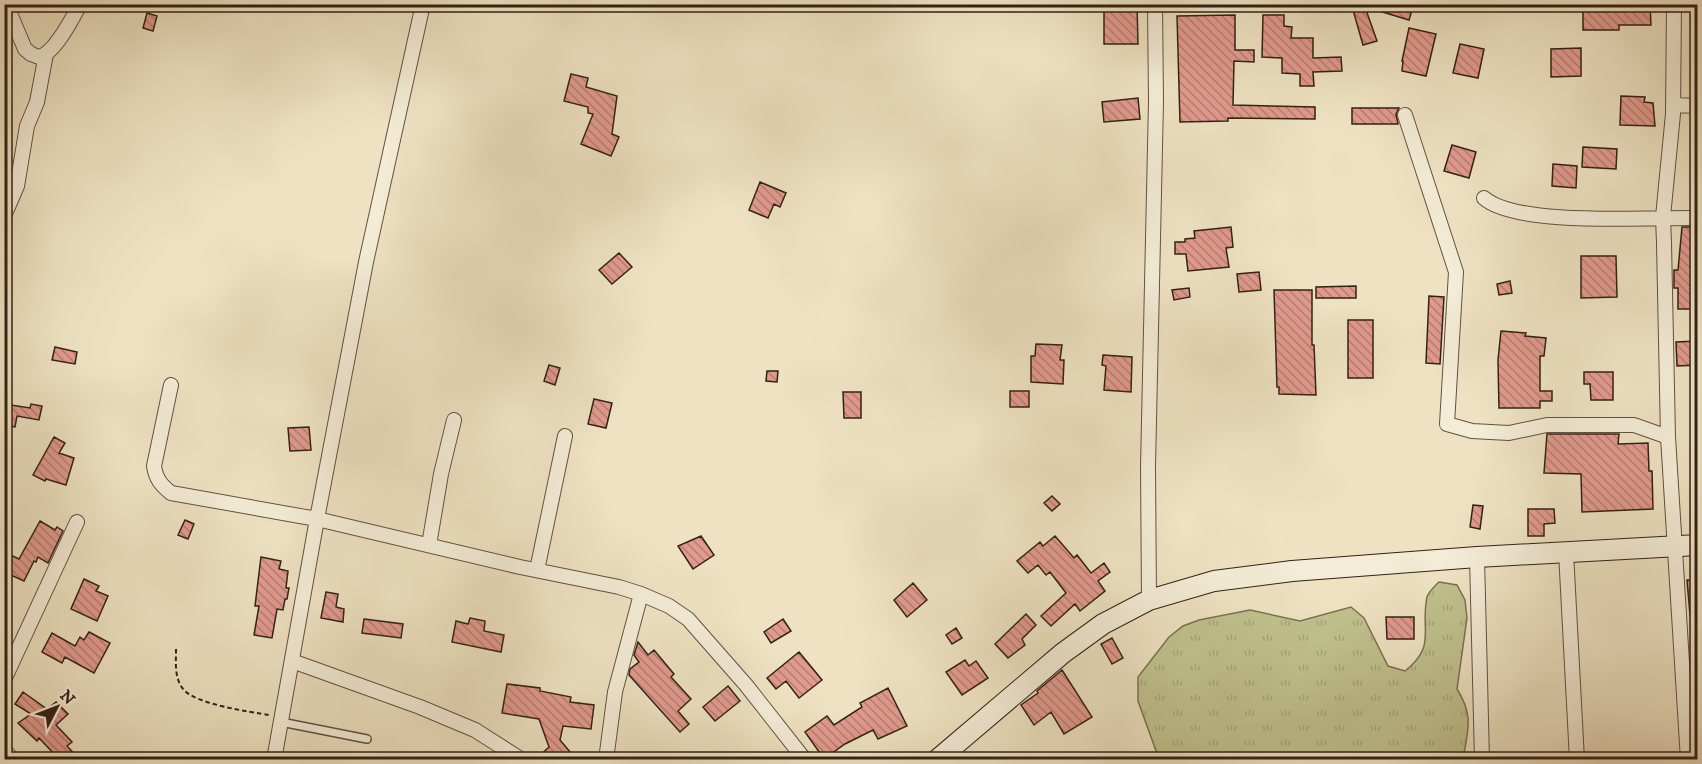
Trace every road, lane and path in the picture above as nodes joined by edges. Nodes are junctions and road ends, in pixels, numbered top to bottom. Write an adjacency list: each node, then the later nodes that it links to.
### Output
1 (6, 4): 6 (street)
2 (80, 4): 6 (street)
3 (423, 4): 18 (street)
4 (1155, 4): 27 (street)
5 (1674, 4): 7 (street)
6 (46, 54): 11 (street)
7 (1674, 105): 8 (street); 12 (street)
8 (1698, 106)
9 (1405, 115): 17 (street)
10 (1484, 198): 12 (street)
11 (4, 216)
12 (1663, 217): 13 (street); 17 (street)
13 (1698, 218)
14 (171, 385): 18 (street)
15 (454, 420): 20 (street)
16 (565, 436): 25 (street)
17 (1668, 437): 21 (street)
18 (317, 519): 20 (street); 29 (street)
19 (77, 522): 30 (street)
20 (429, 545): 25 (street)
21 (1676, 545): 22 (main road); 23 (main road); 42 (street)
22 (1698, 545)
23 (1566, 552): 24 (main road); 41 (street)
24 (1477, 557): 27 (main road); 40 (street)
25 (537, 570): 26 (street)
26 (641, 594): 37 (street); 38 (street)
27 (1149, 600): 39 (main road)
28 (176, 650): 31 (path)
29 (292, 661): 31 (street); 36 (street)
30 (4, 680)
31 (282, 720): 32 (lane); 35 (street)
32 (367, 739)
33 (4, 750): 34 (street)
34 (13, 759)
35 (274, 759)
36 (522, 759)
37 (606, 759)
38 (805, 759)
39 (937, 759)
40 (1482, 759)
41 (1577, 759)
42 (1688, 759)

